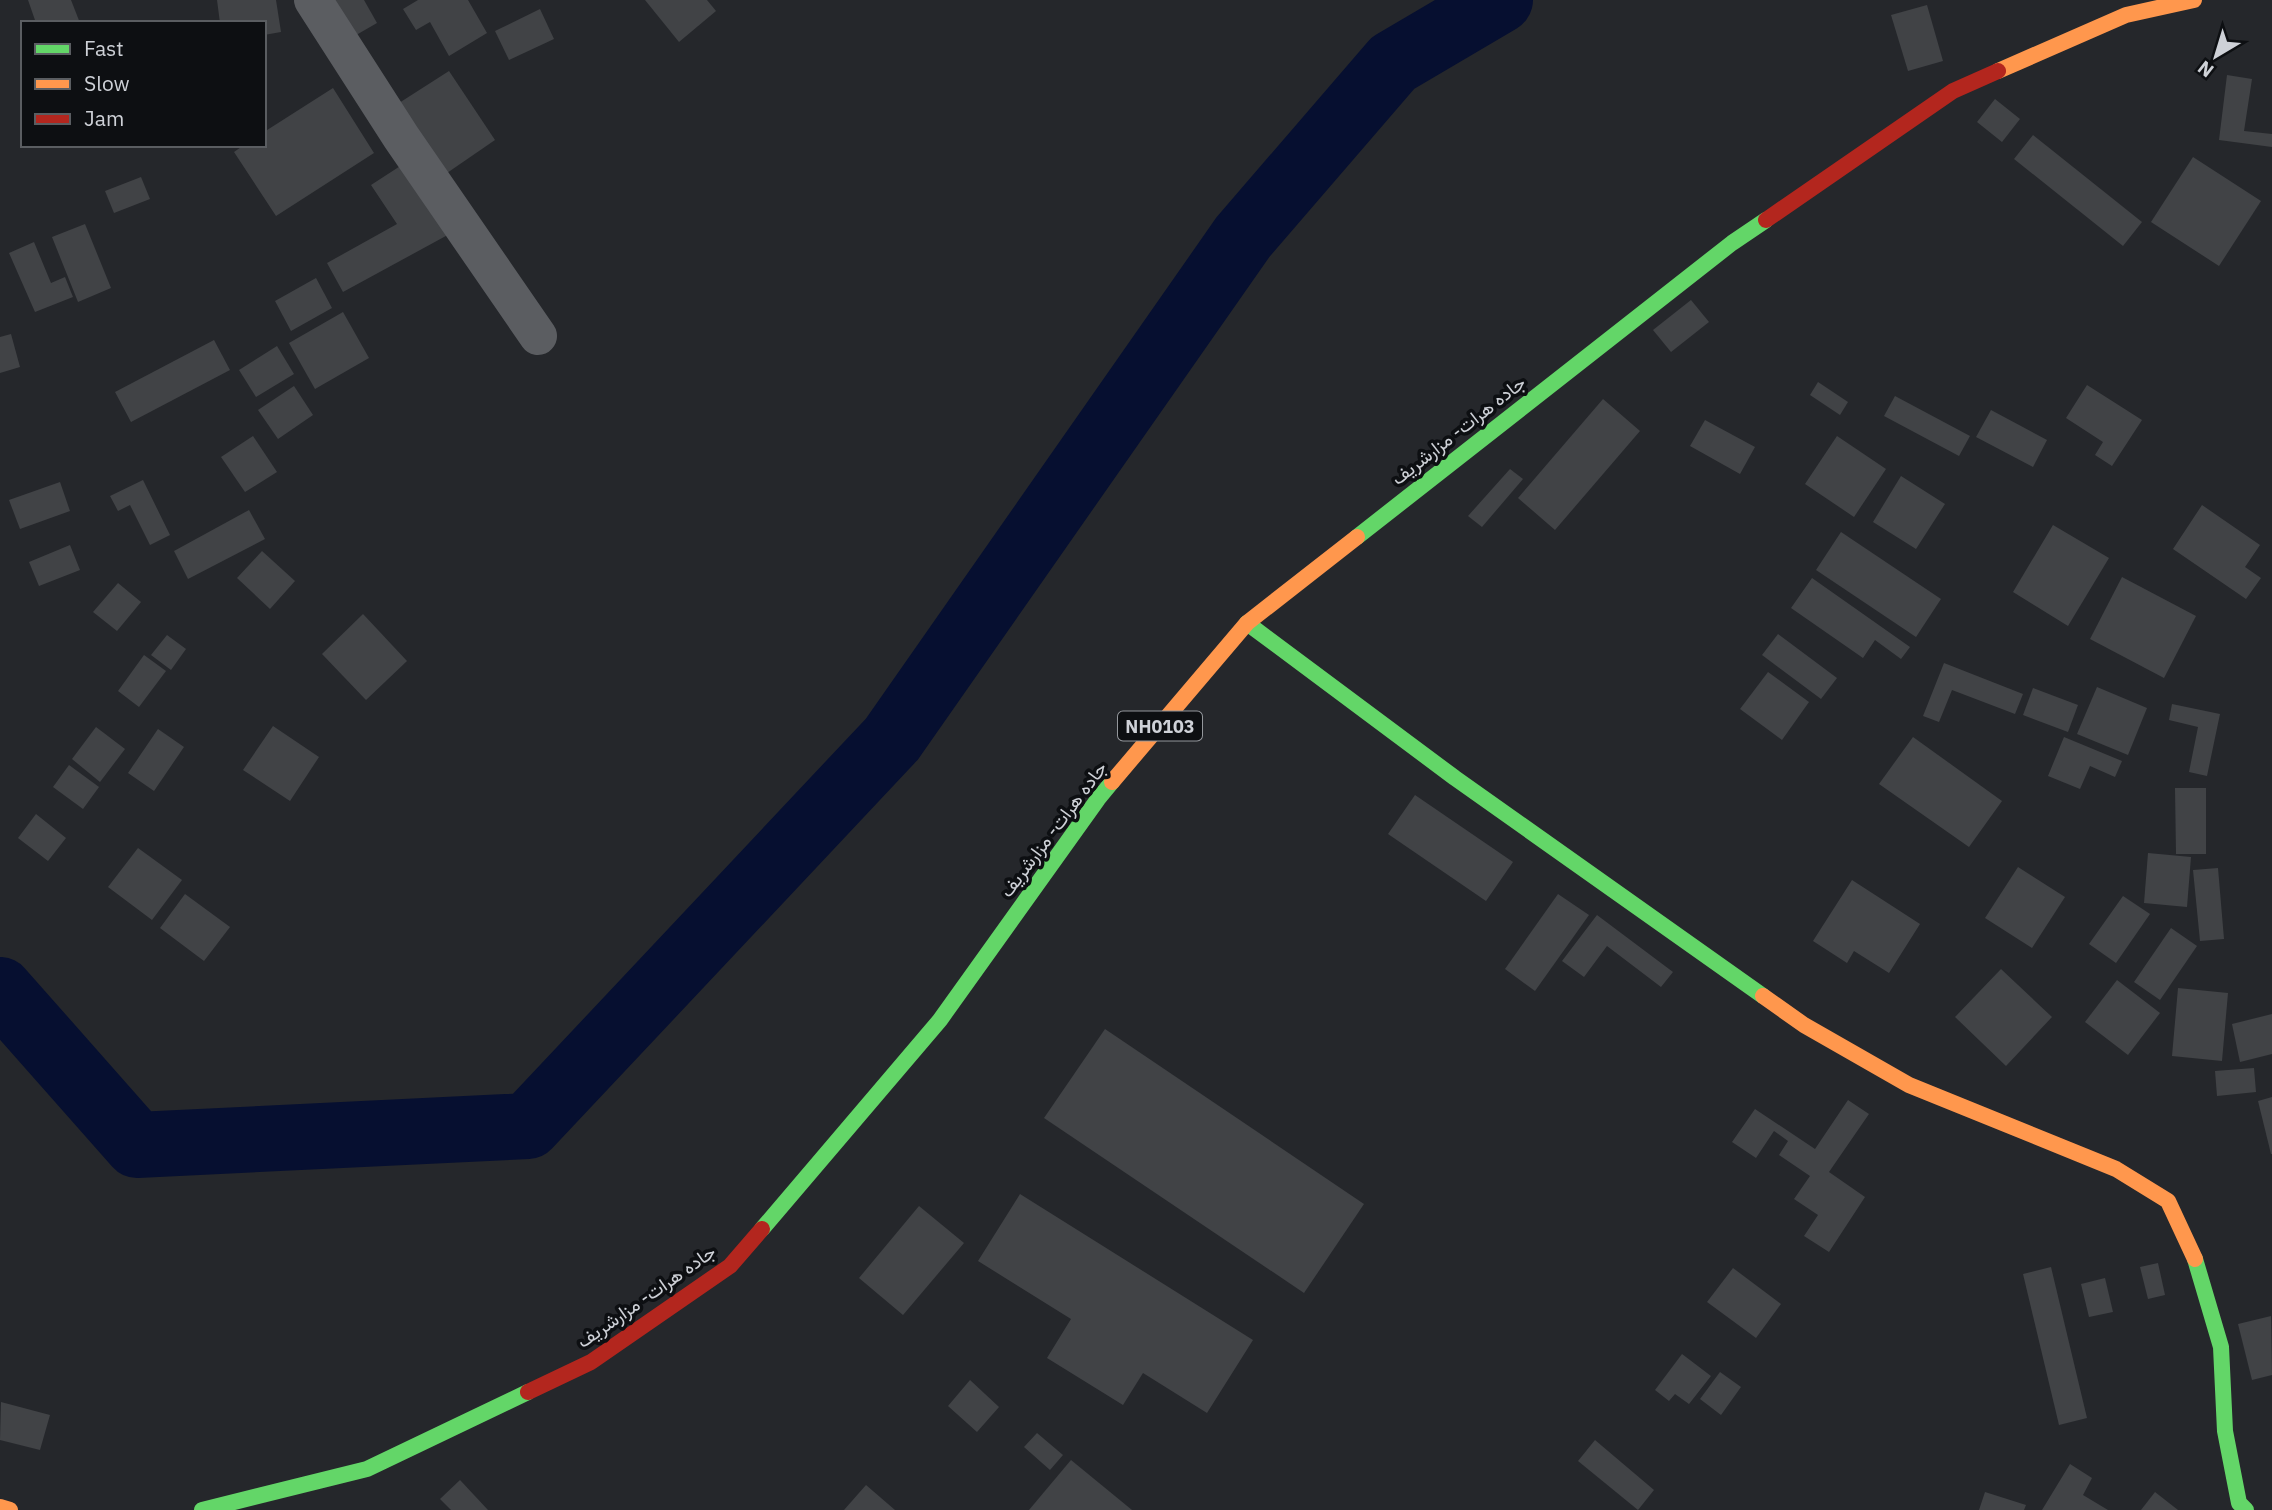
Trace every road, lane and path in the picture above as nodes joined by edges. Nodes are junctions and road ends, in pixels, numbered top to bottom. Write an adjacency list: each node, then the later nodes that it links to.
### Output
1 (313, 0): 3 (street)
2 (2194, 0): 4 (main road, جاده هرات- مزارشریف / NH0103)
3 (538, 336)
4 (1247, 623): 7 (main road, جاده هرات- مزارشریف / NH0103); 8 (main road)
5 (0, 1507): 6 (main road)
6 (10, 1510)
7 (202, 1510)
8 (2246, 1510)

